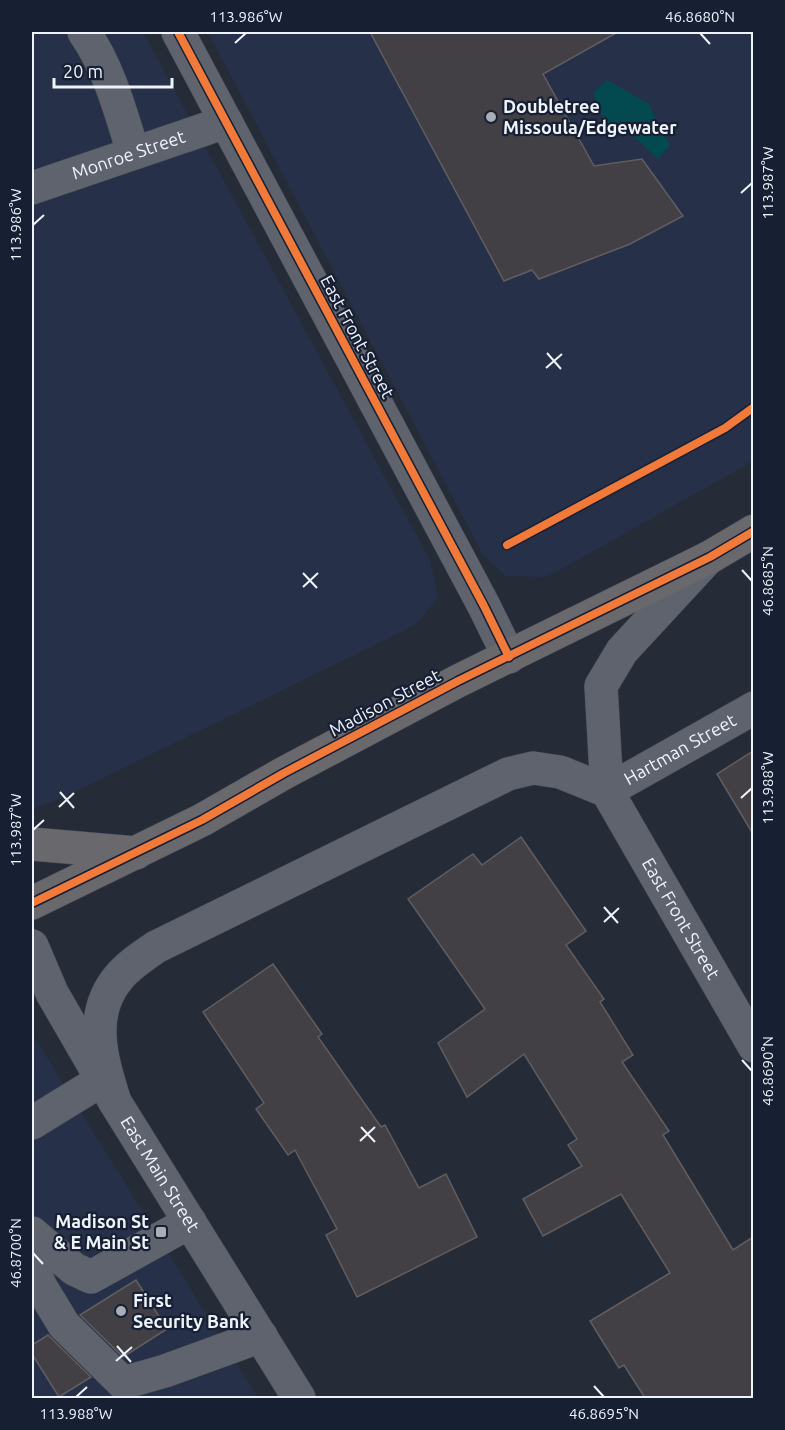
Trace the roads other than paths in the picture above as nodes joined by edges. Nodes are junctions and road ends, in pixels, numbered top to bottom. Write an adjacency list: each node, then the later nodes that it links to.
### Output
1 (84, 32): 4 (street)
2 (178, 32): 3 (street, East Front Street)
3 (226, 122): 4 (street, Monroe Street); 8 (street, East Front Street)
4 (133, 152): 5 (street, Monroe Street)
5 (32, 188)
6 (753, 531): 7 (highway, Madison Street)
7 (710, 557): 8 (highway, Madison Street); 10 (street)
8 (509, 657): 12 (highway, Madison Street)
9 (753, 708): 10 (street, Hartman Street)
10 (607, 791): 15 (street, East Front Street); 16 (street)
11 (32, 844): 12 (highway)
12 (137, 853): 13 (highway, Madison Street)
13 (32, 903)
14 (32, 945): 16 (street, East Main Street)
15 (753, 1046)
16 (109, 1091): 17 (street); 18 (street, East Main Street)
17 (32, 1122)
18 (190, 1222): 19 (street); 21 (street, East Main Street)
19 (32, 1233)
20 (32, 1267): 21 (street)
21 (261, 1336): 22 (street, East Main Street)
22 (299, 1398)

